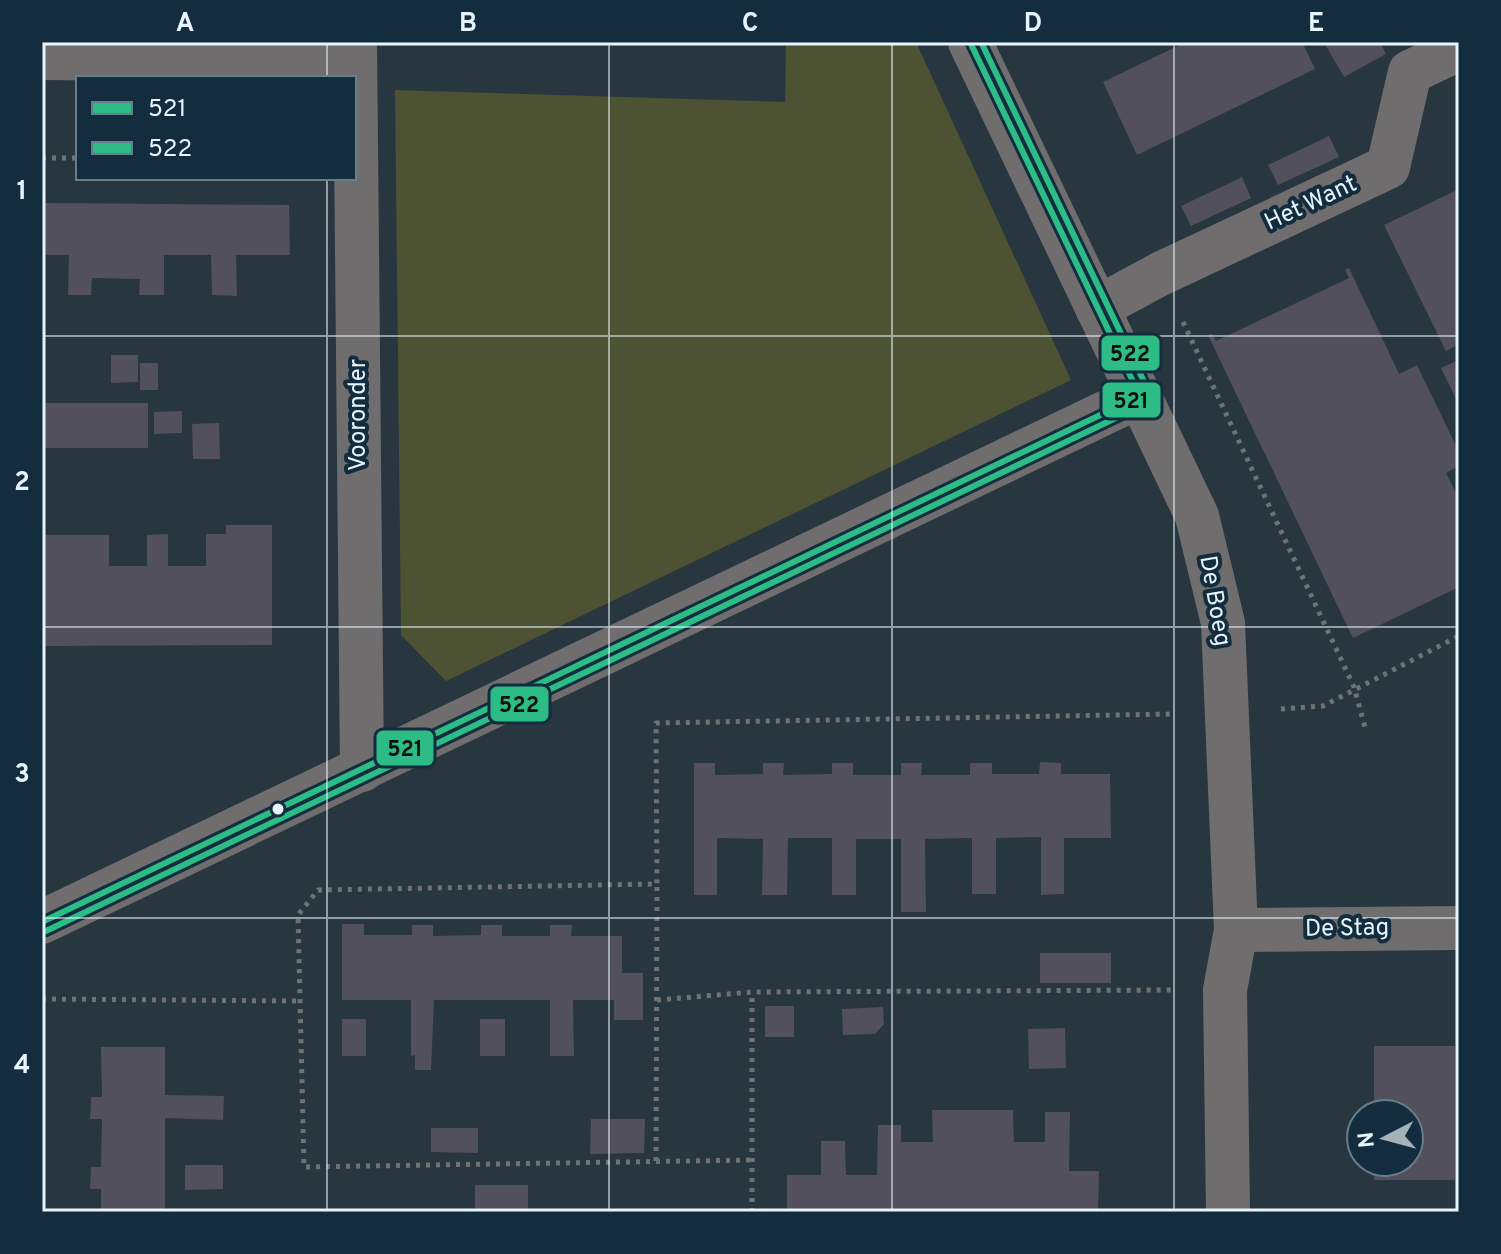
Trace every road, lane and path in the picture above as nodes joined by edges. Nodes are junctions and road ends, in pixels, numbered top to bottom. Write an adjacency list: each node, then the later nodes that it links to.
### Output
1 (970, 42): 10 (street, De Boeg)
2 (1459, 49): 9 (street, Het Want)
3 (355, 52): 4 (street, Vooronder); 5 (street, Vooronder)
4 (42, 58)
5 (355, 76)
6 (356, 155): 16 (street, Vooronder)
7 (42, 158): 8 (path)
8 (76, 158)
9 (1160, 274): 10 (street, Het Want); 13 (path)
10 (1097, 308): 11 (street, De Boeg)
11 (1140, 396): 14 (street, De Boeg); 16 (street)
12 (1459, 636): 13 (path)
13 (1354, 687): 14 (path); 15 (path)
14 (1227, 713): 17 (path); 20 (street, De Boeg)
15 (1366, 731)
16 (362, 770): 18 (street)
17 (657, 884): 24 (path); 25 (path)
18 (42, 922)
19 (1459, 928): 20 (street, De Stag)
20 (1236, 930): 21 (street, De Boeg)
21 (1225, 990): 22 (path); 29 (street, De Boeg)
22 (752, 992): 24 (path); 26 (path)
23 (42, 999): 25 (path)
24 (657, 1000): 27 (path)
25 (300, 1001): 27 (path)
26 (750, 1160): 27 (path); 28 (path)
27 (656, 1161)
28 (752, 1212)
29 (1228, 1212)

